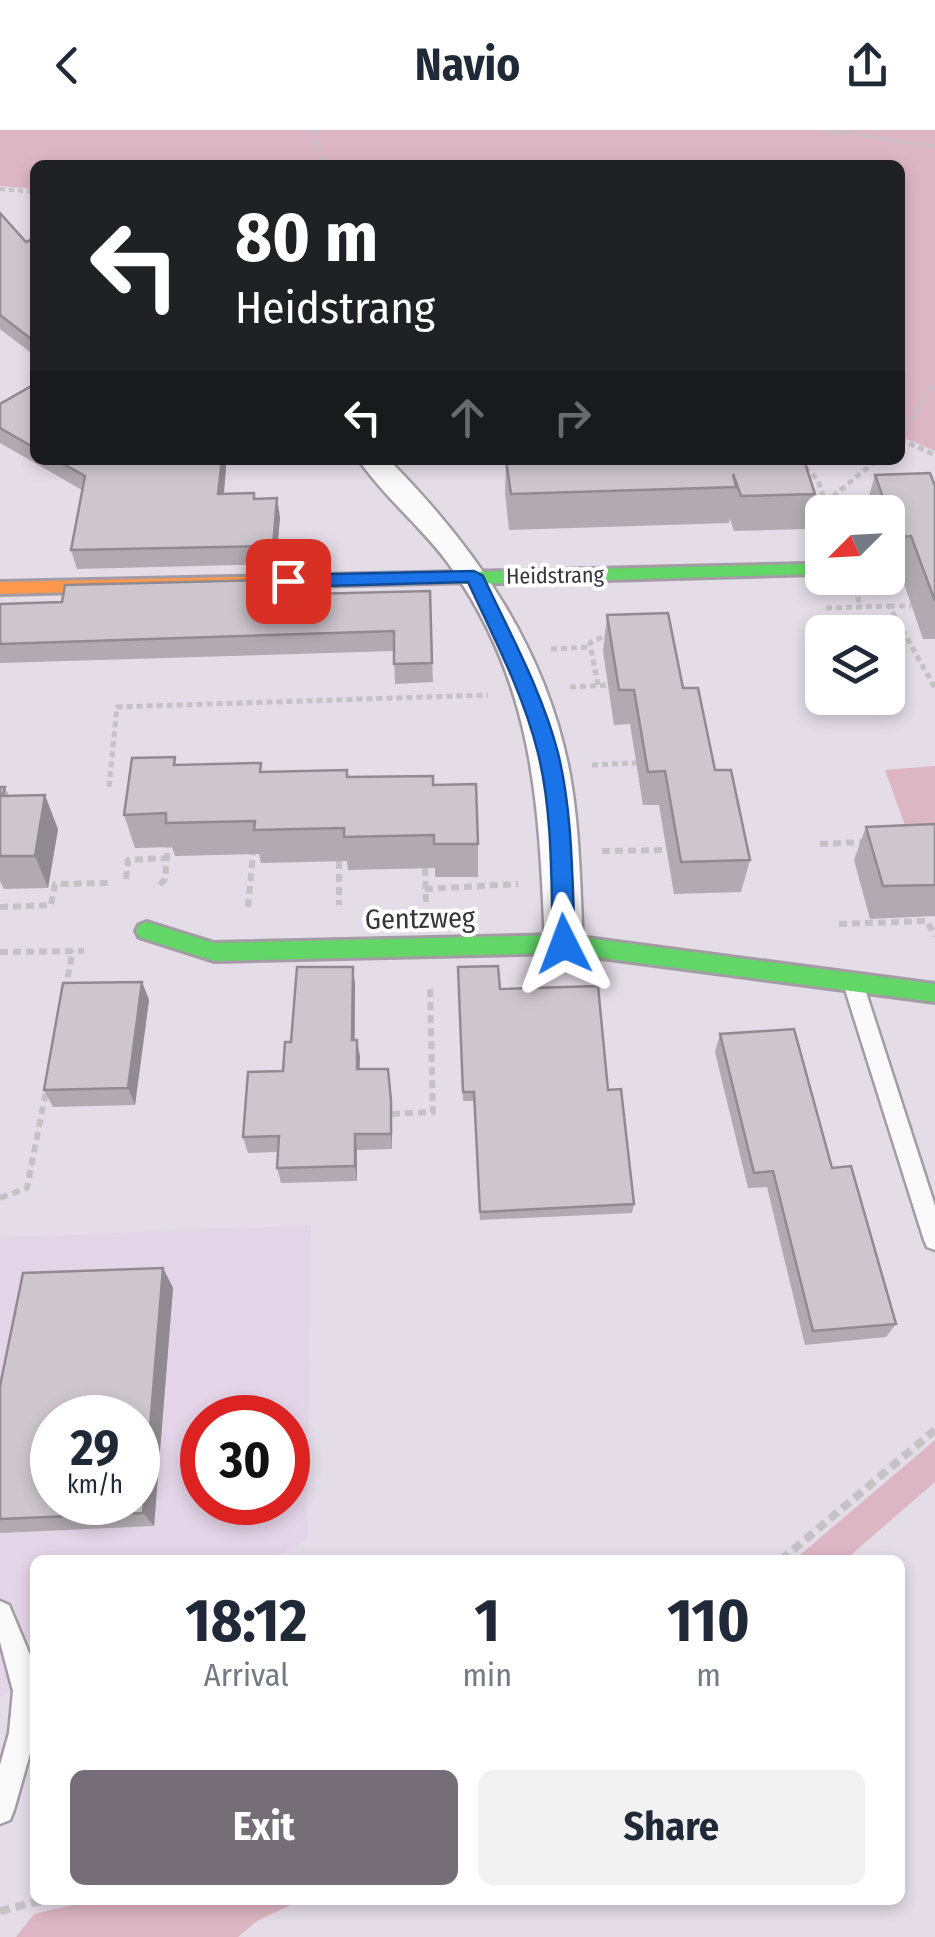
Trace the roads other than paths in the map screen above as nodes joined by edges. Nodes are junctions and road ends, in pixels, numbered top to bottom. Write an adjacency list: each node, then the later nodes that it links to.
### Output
1 (378, 465): 3 (street)
2 (805, 570): 3 (street, Heidstrang)
3 (474, 576): 4 (street, Heidstrang); 6 (street)
4 (0, 588)
5 (147, 931): 6 (street, Gentzweg)
6 (564, 944): 7 (street, Gentzweg)
7 (853, 982): 8 (street, Gentzweg); 9 (lane)
8 (935, 994)
9 (935, 1240)
10 (0, 1614): 11 (lane)
11 (0, 1810)

